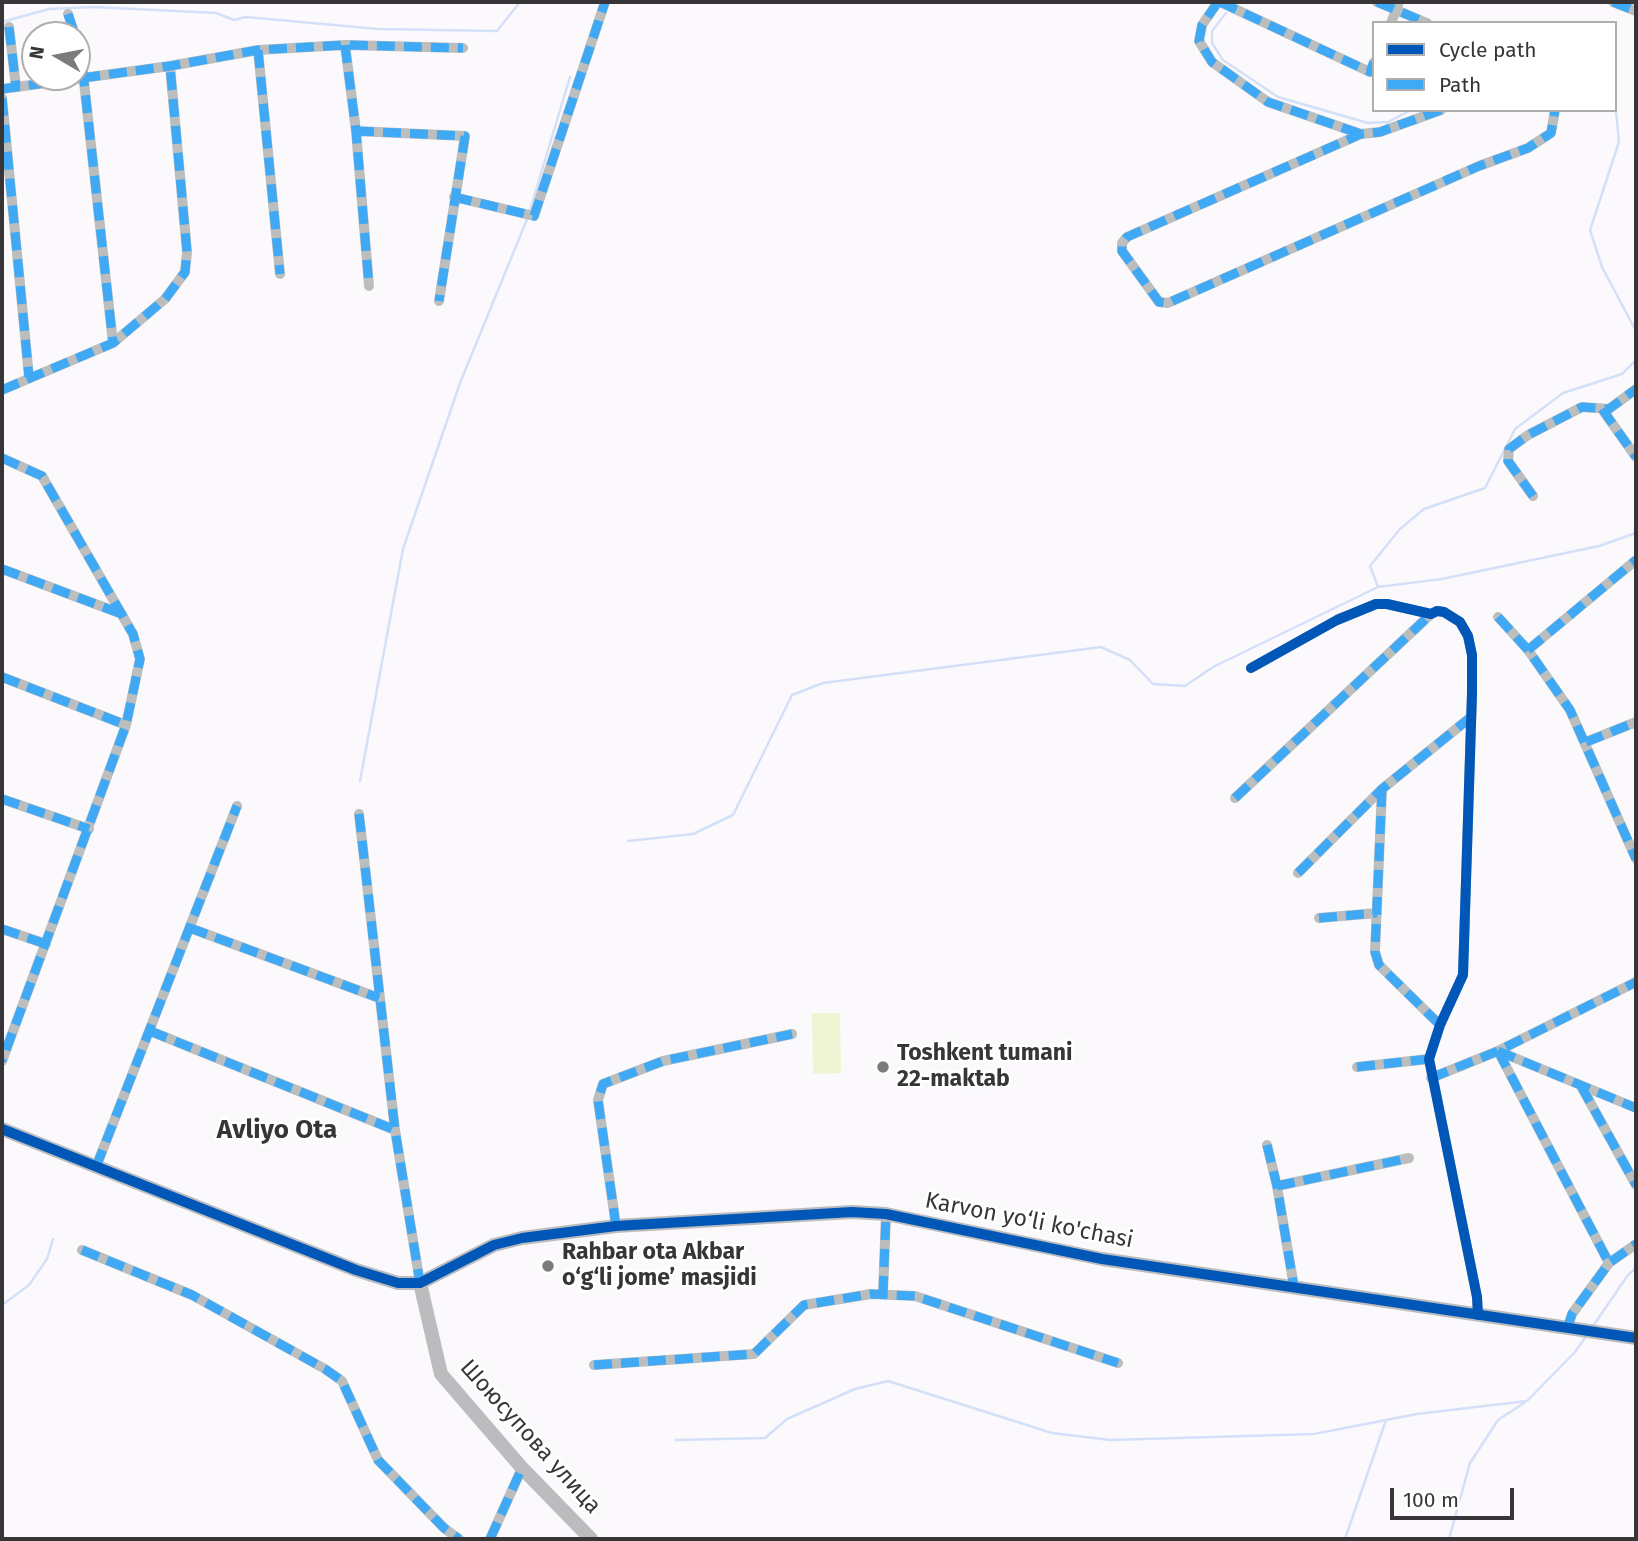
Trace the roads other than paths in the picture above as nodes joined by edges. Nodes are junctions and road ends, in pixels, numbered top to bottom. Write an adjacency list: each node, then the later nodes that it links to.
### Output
1 (605, 2): 26 (street)
2 (1219, 2): 15 (street); 25 (street)
3 (1377, 2): 5 (street)
4 (1614, 2): 6 (street)
5 (1398, 6): 9 (street)
6 (1636, 12)
7 (68, 13): 8 (street)
8 (71, 21)
9 (1424, 21)
10 (9, 27): 18 (street)
11 (345, 45): 12 (street); 13 (street); 24 (street)
12 (463, 48)
13 (258, 50): 14 (street); 27 (street)
14 (170, 66): 16 (street); 30 (street)
15 (1372, 67)
16 (91, 75)
17 (21, 86): 18 (street)
18 (16, 87): 19 (street)
19 (2, 89)
20 (86, 91): 30 (street)
21 (2, 99): 31 (street)
22 (1435, 112): 25 (street)
23 (1555, 112): 25 (street)
24 (356, 131): 26 (street); 28 (street)
25 (1361, 134)
26 (454, 197): 29 (street)
27 (280, 274)
28 (369, 286)
29 (439, 301)
30 (113, 343): 31 (street)
31 (29, 377): 33 (street)
32 (1636, 389): 34 (street)
33 (2, 390)
34 (1602, 408): 35 (street); 37 (street)
35 (1636, 457)
36 (2, 458): 40 (street)
37 (1533, 496)
38 (1636, 560): 43 (street)
39 (2, 569): 40 (street)
40 (122, 614): 48 (street)
41 (1431, 614): 44 (street); 46 (street); 51 (street)
42 (1497, 617): 43 (street)
43 (1528, 650): 49 (street)
44 (1251, 668)
45 (2, 677): 48 (street)
46 (1471, 717): 50 (street); 65 (street)
47 (1636, 722): 49 (street)
48 (126, 725): 55 (street)
49 (1586, 742): 56 (street)
50 (1382, 789): 57 (street); 58 (street)
51 (1235, 798)
52 (2, 799): 55 (street)
53 (237, 806): 60 (street)
54 (359, 814): 64 (street)
55 (89, 829): 62 (street)
56 (1635, 853)
57 (1298, 873)
58 (1377, 913): 59 (street); 65 (street)
59 (1319, 918)
60 (190, 928): 64 (street); 66 (street)
61 (2, 929): 62 (street)
62 (46, 944): 70 (street)
63 (1636, 982): 68 (street)
64 (379, 998): 76 (street)
65 (1440, 1025): 69 (street)
66 (150, 1031): 76 (street); 79 (street)
67 (792, 1034): 83 (street)
68 (1498, 1051): 72 (street); 73 (street); 86 (street)
69 (1429, 1059): 71 (street); 72 (street)
70 (2, 1061)
71 (1357, 1067)
72 (1431, 1077): 90 (street)
73 (1581, 1086): 74 (street); 80 (street)
74 (1636, 1108)
75 (2, 1129): 79 (street)
76 (395, 1130): 87 (street)
77 (1268, 1145): 81 (street)
78 (1409, 1158): 81 (street)
79 (96, 1167): 87 (street)
80 (1636, 1185)
81 (1277, 1186): 88 (street)
82 (886, 1214): 83 (street, Karvon yo‘li ko'chasi); 88 (street, Karvon yo‘li ko'chasi); 89 (street)
83 (616, 1226): 87 (street, Karvon yo‘li ko'chasi)
84 (1636, 1244): 86 (street)
85 (82, 1250): 96 (street)
86 (1609, 1263): 91 (street)
87 (420, 1283): 95 (street, Шоюсупова улица)
88 (1294, 1287): 90 (street, Karvon yo‘li ko'chasi)
89 (883, 1294): 93 (street); 94 (street)
90 (1478, 1315): 91 (street, Karvon yo‘li ko'chasi)
91 (1567, 1329): 92 (street, Karvon yo‘li ko'chasi)
92 (1636, 1338)
93 (1118, 1363)
94 (594, 1365)
95 (522, 1468): 97 (street); 98 (street, Шоюсупова улица)
96 (459, 1539)
97 (490, 1539)
98 (591, 1539)

